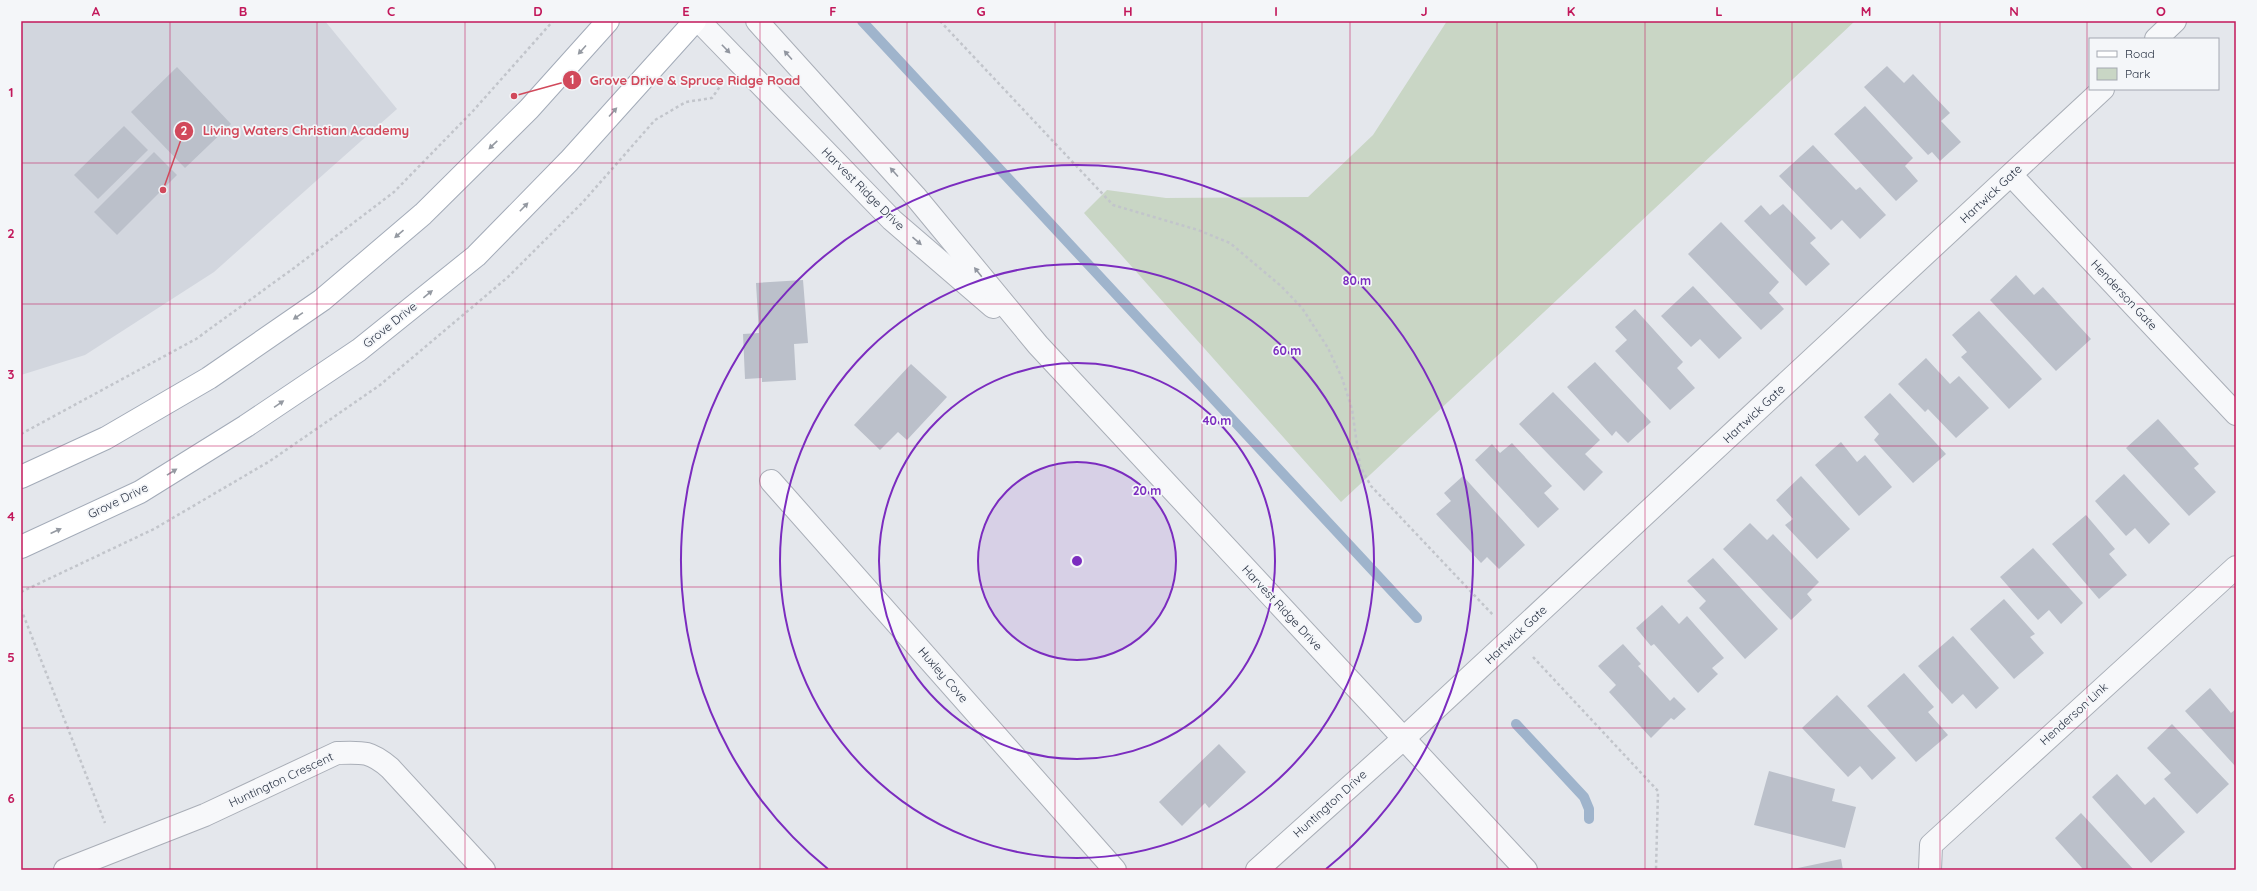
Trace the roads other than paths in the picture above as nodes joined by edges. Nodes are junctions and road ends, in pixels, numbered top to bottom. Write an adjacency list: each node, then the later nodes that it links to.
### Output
1 (608, 21): 11 (main road, one-way to 11)
2 (695, 21): 13 (main road, Grove Drive, one-way to 2)
3 (699, 21): 9 (street, Harvest Ridge Drive, one-way to 9)
4 (757, 21): 9 (street, Harvest Ridge Drive, one-way to 4)
5 (2175, 21): 6 (street)
6 (2157, 38)
7 (2102, 90): 8 (street, Hartwick Gate)
8 (2012, 176): 10 (street, Henderson Gate); 15 (street, Hartwick Gate)
9 (1038, 345): 15 (street, Harvest Ridge Drive)
10 (2236, 414)
11 (21, 477)
12 (771, 481): 18 (street, Huxley Cove)
13 (21, 547)
14 (2236, 567): 21 (street, Henderson Link)
15 (1403, 739): 19 (street, Huntington Drive); 20 (street, Harvest Ridge Drive)
16 (65, 870): 17 (street, Huntington Crescent)
17 (484, 870)
18 (1115, 870)
19 (1257, 870)
20 (1526, 870)
21 (1930, 870)

